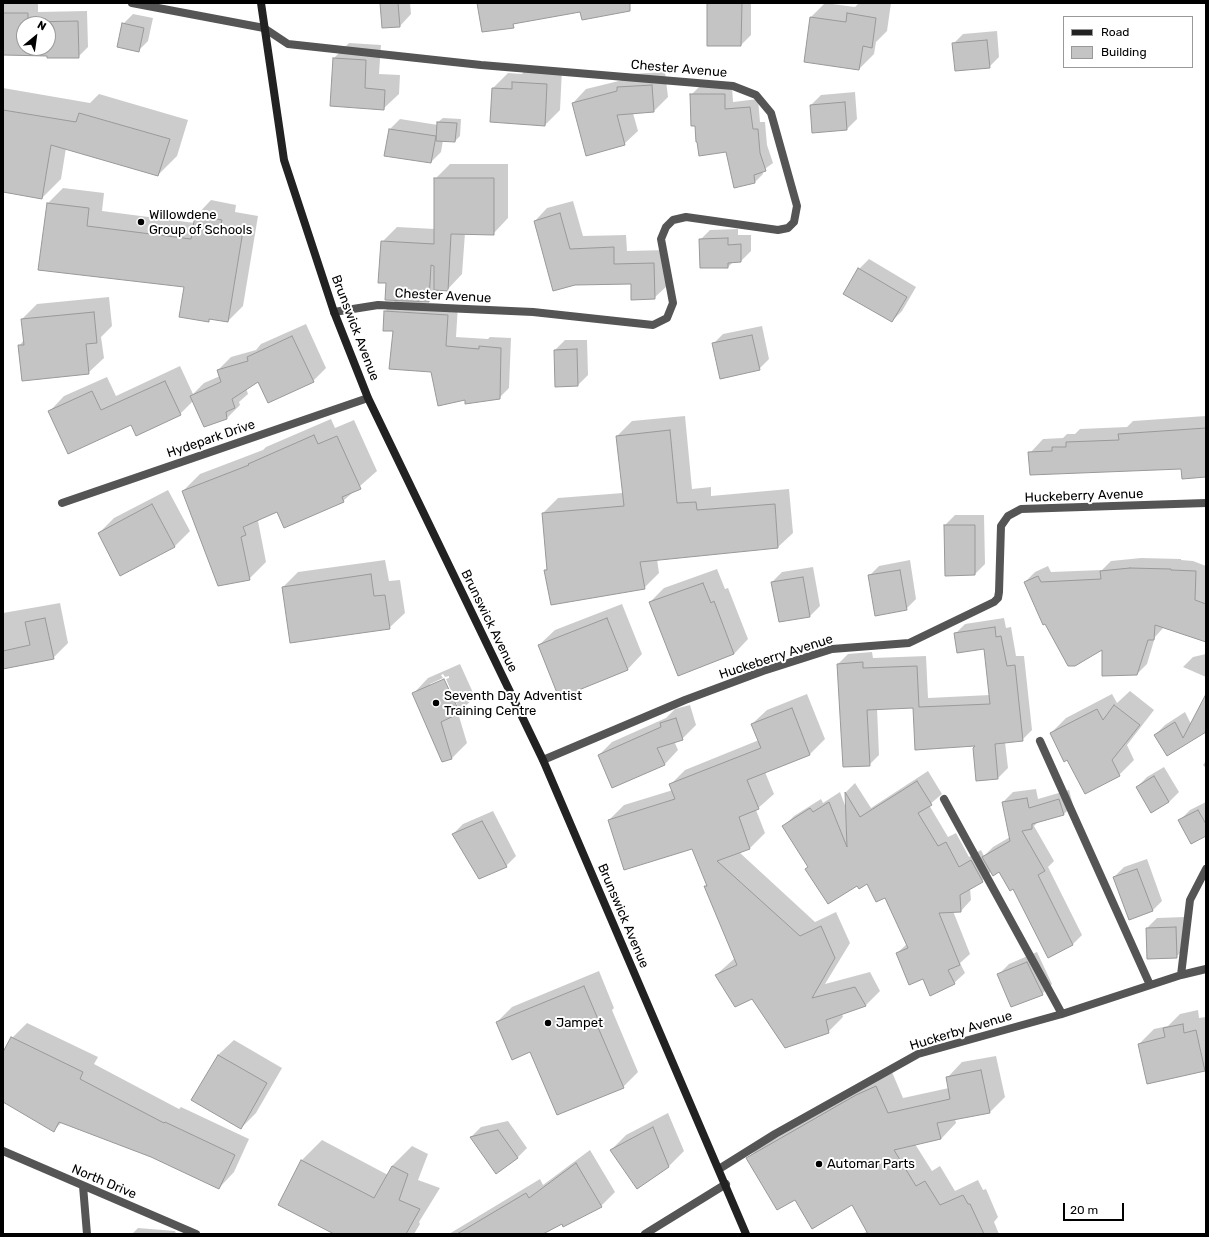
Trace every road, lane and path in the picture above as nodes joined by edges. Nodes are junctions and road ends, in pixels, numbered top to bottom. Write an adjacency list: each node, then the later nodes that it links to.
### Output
1 (132, 3): 3 (street)
2 (261, 3): 3 (main road, Brunswick Avenue)
3 (264, 28): 4 (main road, Brunswick Avenue); 4 (street, Chester Avenue)
4 (334, 312): 5 (main road, Brunswick Avenue)
5 (368, 398): 6 (street, Hydepark Drive); 9 (main road, Brunswick Avenue)
6 (62, 503)
7 (1206, 503): 9 (street, Huckeberry Avenue)
8 (1040, 741): 14 (street)
9 (543, 760): 17 (main road, Brunswick Avenue)
10 (944, 799): 15 (street)
11 (1206, 869): 13 (street)
12 (1206, 969): 13 (street, Huckerby Avenue)
13 (1181, 975): 14 (street, Huckerby Avenue)
14 (1150, 985): 15 (street, Huckerby Avenue)
15 (1062, 1014): 17 (street, Huckerby Avenue)
16 (3, 1151): 19 (street, North Drive)
17 (719, 1169): 18 (main road, Brunswick Avenue)
18 (726, 1184): 22 (street); 23 (main road, Brunswick Avenue)
19 (83, 1186): 20 (street); 21 (street, North Drive)
20 (87, 1234)
21 (196, 1234)
22 (645, 1234)
23 (746, 1234)

